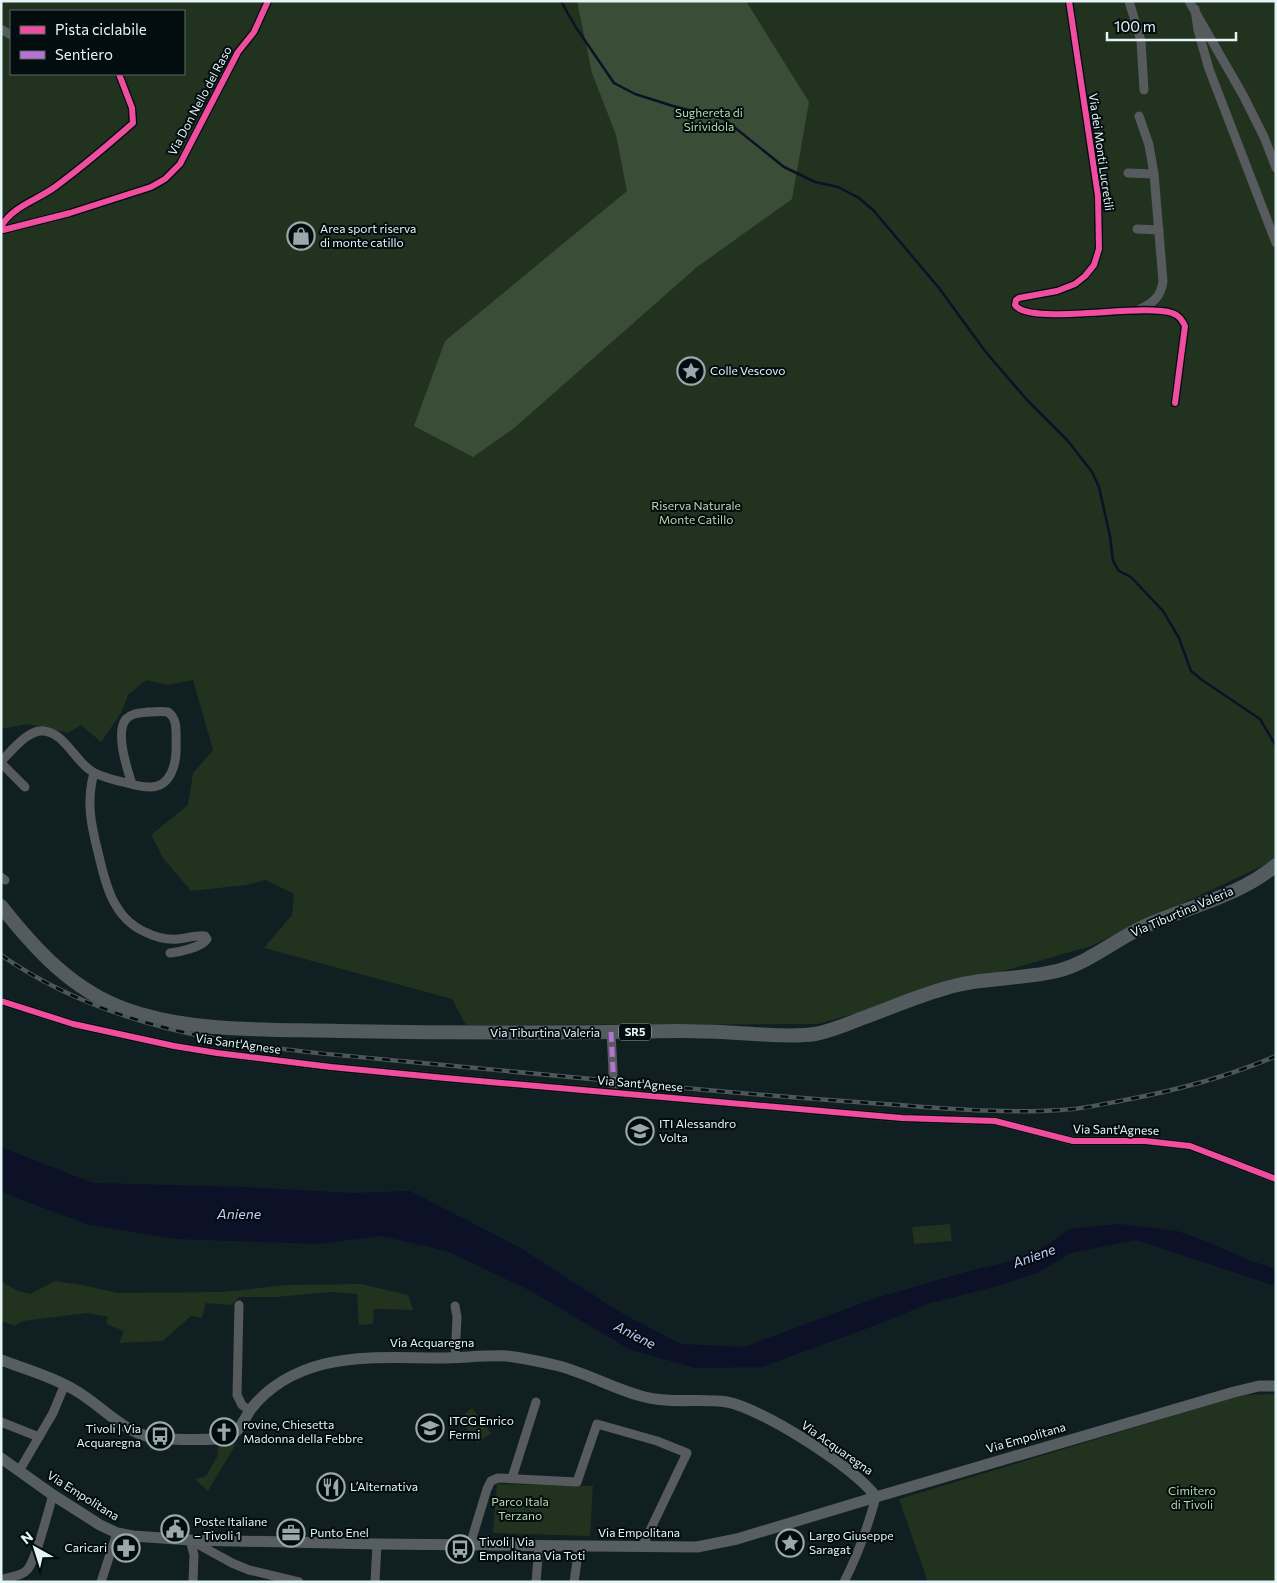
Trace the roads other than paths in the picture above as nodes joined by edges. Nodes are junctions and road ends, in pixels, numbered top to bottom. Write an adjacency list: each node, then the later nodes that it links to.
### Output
1 (268, 1): 5 (street, Via Don Nello del Raso)
2 (1069, 1): 14 (street, Via dei Monti Lucretili)
3 (1129, 1): 6 (street)
4 (1192, 5): 8 (street); 13 (street)
5 (119, 75)
6 (1144, 90)
7 (1139, 116): 10 (street)
8 (1276, 168)
9 (1128, 173): 10 (street)
10 (1154, 174): 12 (street)
11 (1137, 229): 12 (street)
12 (1159, 230): 14 (street)
13 (1276, 243)
14 (1137, 311): 15 (street)
15 (1175, 404)
16 (1, 762): 17 (street); 19 (street)
17 (94, 773): 18 (street); 22 (street)
18 (132, 784): 18 (street)
19 (25, 787)
20 (1276, 864): 24 (main road, Via Tiburtina Valeria / SR5)
21 (1, 906): 24 (main road, Via Tiburtina Valeria / SR5)
22 (170, 954)
23 (1, 1001): 25 (street, Via Sant'Agnese)
24 (611, 1032): 25 (street, bridge)
25 (613, 1093): 26 (street, Via Sant'Agnese)
26 (1276, 1179)
27 (239, 1305): 34 (street)
28 (455, 1306): 29 (street)
29 (455, 1358): 34 (main road, Via Acquaregna); 41 (main road, Via Acquaregna)
30 (1, 1360): 31 (main road, Via Acquaregna)
31 (65, 1384): 34 (main road, Via Acquaregna); 36 (street)
32 (1276, 1386): 41 (main road, Via Empolitana)
33 (536, 1402): 39 (street)
34 (250, 1411)
35 (1, 1422): 36 (street)
36 (39, 1437): 38 (street)
37 (1, 1458): 38 (main road, Via Empolitana)
38 (19, 1471): 40 (main road, Via Empolitana)
39 (512, 1478): 45 (street); 48 (street)
40 (53, 1495): 42 (main road, Via Empolitana); 49 (street)
41 (876, 1496): 48 (main road, Via Empolitana); 56 (street)
42 (117, 1533): 43 (main road, Via Empolitana); 50 (street)
43 (190, 1540): 44 (main road, Via Empolitana); 51 (street); 52 (street)
44 (377, 1544): 45 (main road, Via Empolitana); 53 (street)
45 (470, 1545): 46 (main road, Via Empolitana)
46 (539, 1546): 47 (main road, Via Empolitana); 54 (street)
47 (579, 1546): 48 (main road, Via Empolitana); 55 (street)
48 (642, 1547)
49 (1, 1580)
50 (101, 1582)
51 (192, 1582)
52 (299, 1582)
53 (375, 1582)
54 (536, 1582)
55 (574, 1582)
56 (844, 1582)

